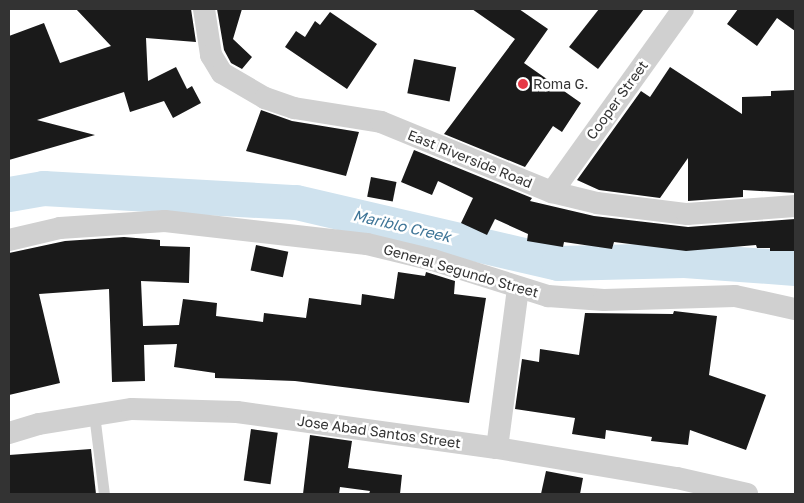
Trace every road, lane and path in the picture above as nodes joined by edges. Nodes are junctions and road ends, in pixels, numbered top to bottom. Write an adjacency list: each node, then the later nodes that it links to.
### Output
1 (204, 9): 3 (street, East Riverside Road)
2 (683, 9): 3 (street, Cooper Street)
3 (552, 192): 4 (street, East Riverside Road)
4 (795, 206)
5 (9, 240): 6 (street, General Segundo Street)
6 (518, 288): 7 (street, General Segundo Street); 10 (street)
7 (795, 309)
8 (94, 414): 9 (street, Jose Abad Santos Street); 10 (street, Jose Abad Santos Street); 11 (lane)
9 (9, 433)
10 (497, 448): 12 (street, Jose Abad Santos Street)
11 (104, 494)
12 (747, 494)

